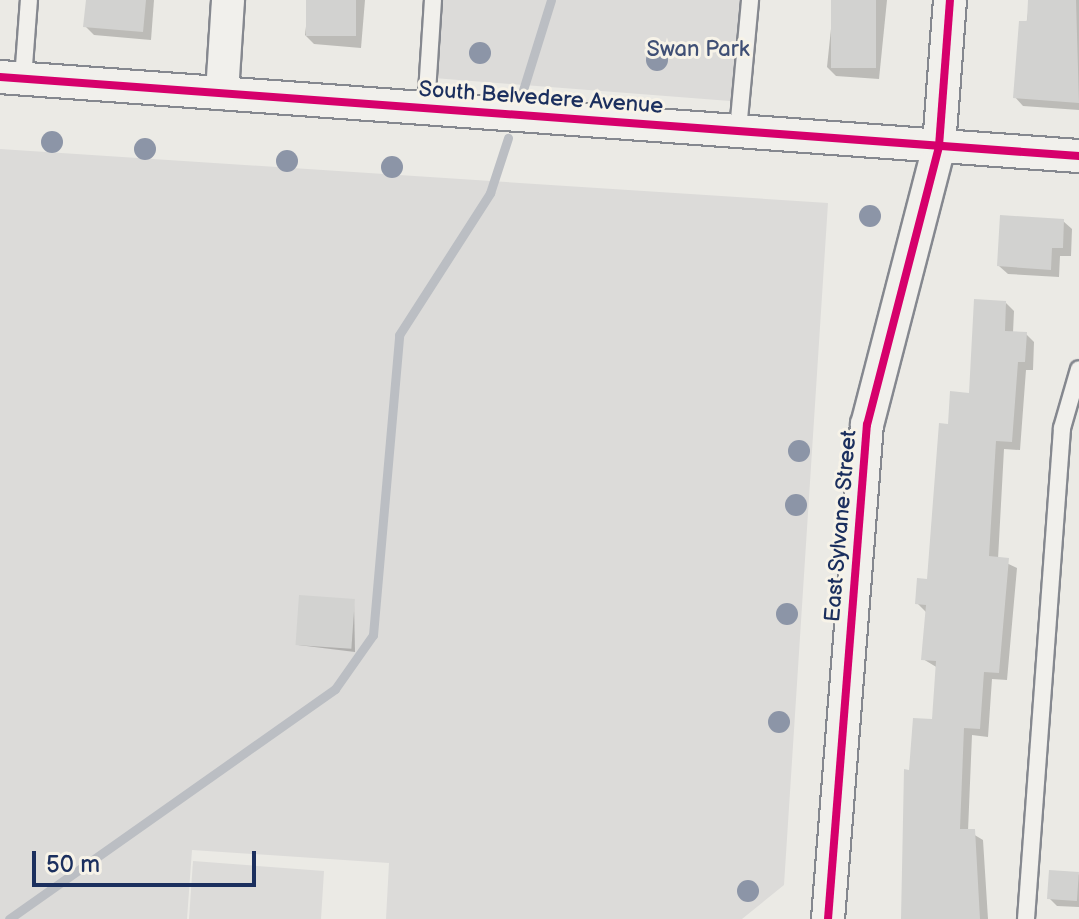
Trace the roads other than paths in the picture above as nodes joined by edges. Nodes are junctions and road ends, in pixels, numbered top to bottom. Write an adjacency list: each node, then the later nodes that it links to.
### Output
1 (29, 0): 6 (lane)
2 (228, 0): 7 (street)
3 (433, 0): 8 (lane)
4 (750, 0): 9 (lane)
5 (950, 0): 10 (street, East Sylvane Street)
6 (11, 78): 7 (street, South Belvedere Avenue)
7 (222, 93): 8 (street, South Belvedere Avenue)
8 (426, 108): 9 (street, South Belvedere Avenue)
9 (738, 130): 10 (street, South Belvedere Avenue)
10 (939, 146): 11 (street, South Belvedere Avenue); 13 (street, East Sylvane Street)
11 (1079, 156)
12 (1079, 369): 14 (lane)
13 (825, 916)
14 (1026, 919)

